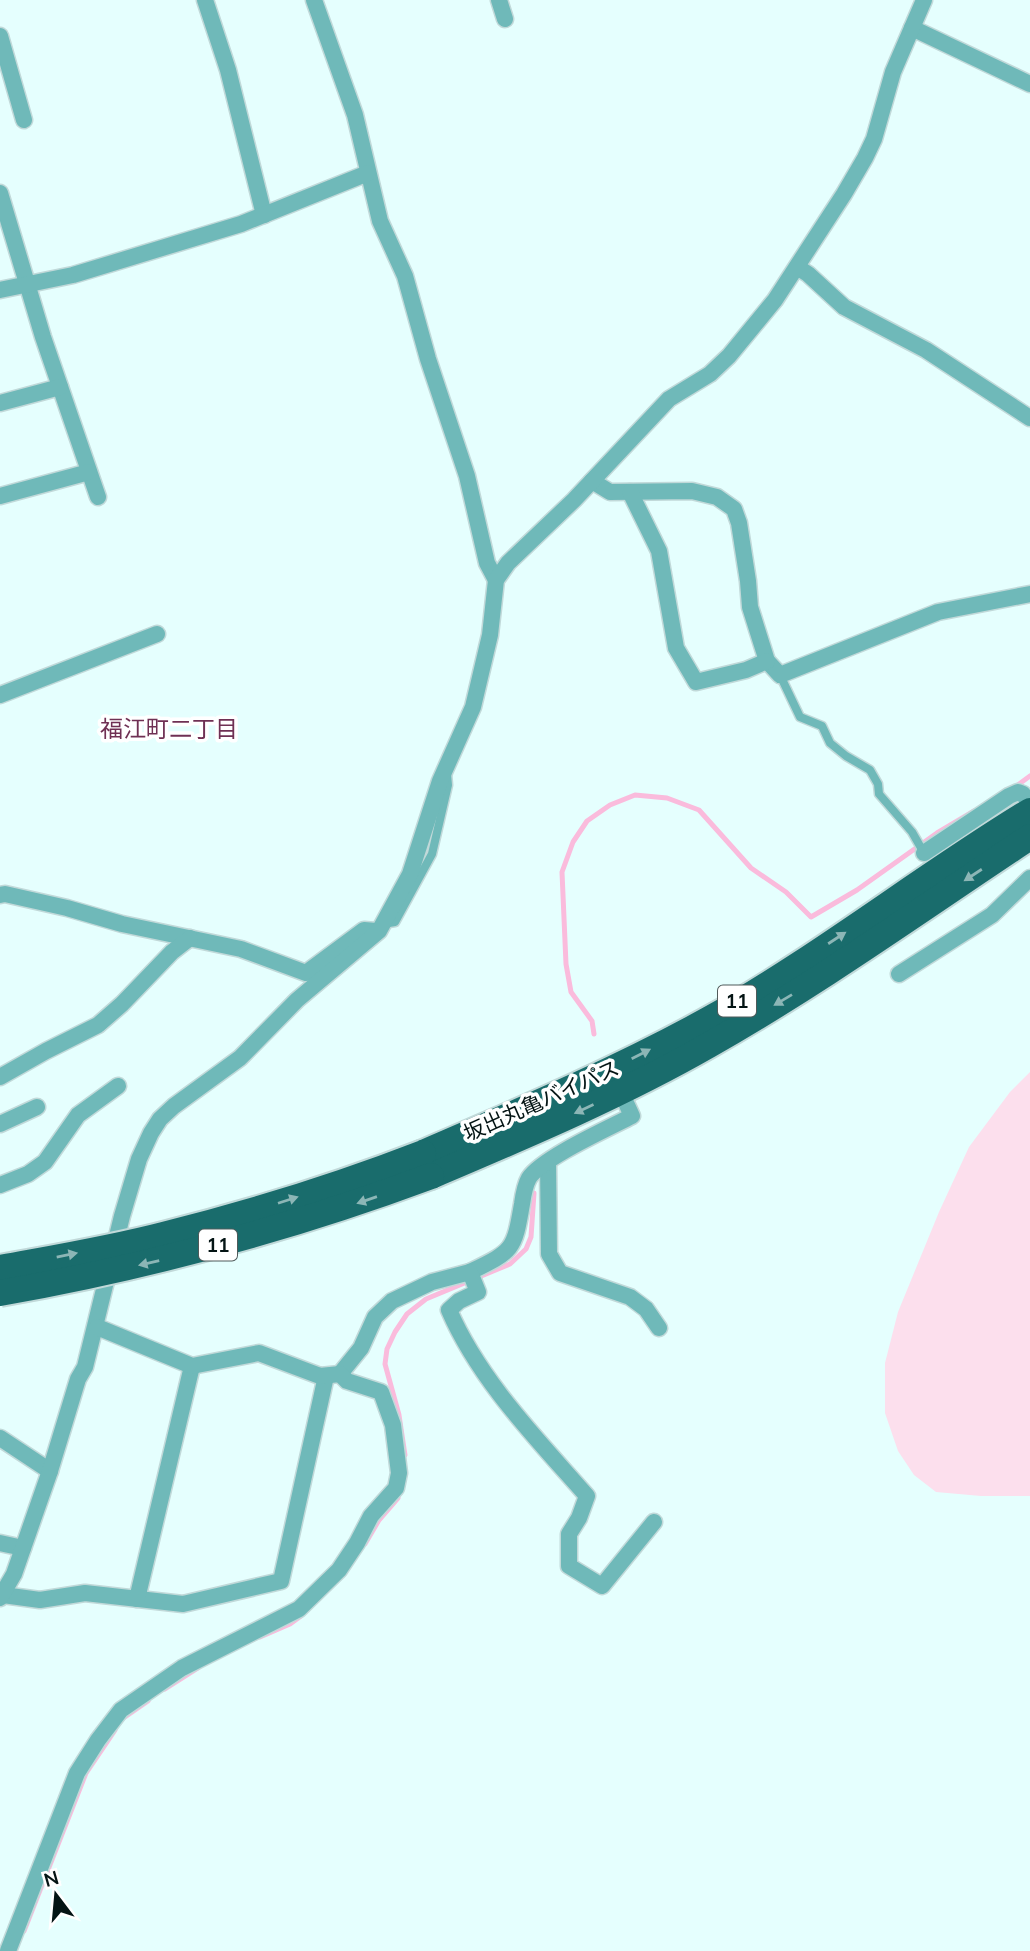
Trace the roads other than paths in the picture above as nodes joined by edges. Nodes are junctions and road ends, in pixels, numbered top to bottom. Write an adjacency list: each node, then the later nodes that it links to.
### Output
1 (205, 0): 12 (street)
2 (314, 0): 10 (street)
3 (499, 0): 5 (street)
4 (924, 0): 6 (street)
5 (505, 19)
6 (912, 28): 8 (street); 13 (street)
7 (0, 36): 9 (street)
8 (1030, 84)
9 (24, 120)
10 (368, 173): 12 (street); 24 (street)
11 (0, 193): 14 (street)
12 (264, 215): 14 (street)
13 (797, 267): 18 (street); 20 (street)
14 (28, 284): 15 (street); 16 (street)
15 (0, 290)
16 (60, 387): 17 (street); 19 (street)
17 (0, 403)
18 (1030, 418)
19 (89, 472): 22 (street); 23 (street)
20 (592, 481): 21 (street); 24 (street)
21 (630, 492): 27 (street); 27 (street)
22 (0, 496)
23 (98, 497)
24 (496, 580): 36 (street)
25 (1030, 594): 28 (street)
26 (157, 634): 29 (street)
27 (767, 661): 28 (street)
28 (780, 676): 33 (lane)
29 (0, 695)
30 (1030, 804): 33 (street)
31 (1030, 811): 45 (highway, 坂出丸亀バイパス / 11, one-way to 31)
32 (1030, 837): 41 (highway, 坂出丸亀バイパス / 11, one-way to 41)
33 (921, 848)
34 (1030, 878): 38 (street)
35 (0, 895): 37 (street)
36 (381, 928): 37 (street); 50 (street)
37 (190, 938): 39 (street)
38 (899, 974)
39 (0, 1077)
40 (118, 1086): 46 (street)
41 (621, 1092): 44 (street); 45 (highway, 坂出丸亀バイパス / 11, one-way to 45)
42 (37, 1107): 43 (street)
43 (0, 1124)
44 (548, 1162): 48 (street); 51 (street)
45 (427, 1164): 47 (highway, 坂出丸亀バイパス / 11, one-way to 45, bridge); 49 (highway, 坂出丸亀バイパス / 11, one-way to 49, bridge)
46 (0, 1185)
47 (0, 1268)
48 (472, 1278): 53 (street); 56 (street)
49 (0, 1293)
50 (97, 1327): 52 (street); 55 (street)
51 (659, 1328)
52 (192, 1366): 53 (street); 60 (street)
53 (333, 1375): 60 (street); 61 (street)
54 (0, 1438): 55 (street)
55 (50, 1471): 58 (street)
56 (654, 1522)
57 (0, 1543): 58 (street)
58 (23, 1548): 59 (street)
59 (1, 1596): 60 (street)
60 (137, 1599)
61 (8, 1951)

